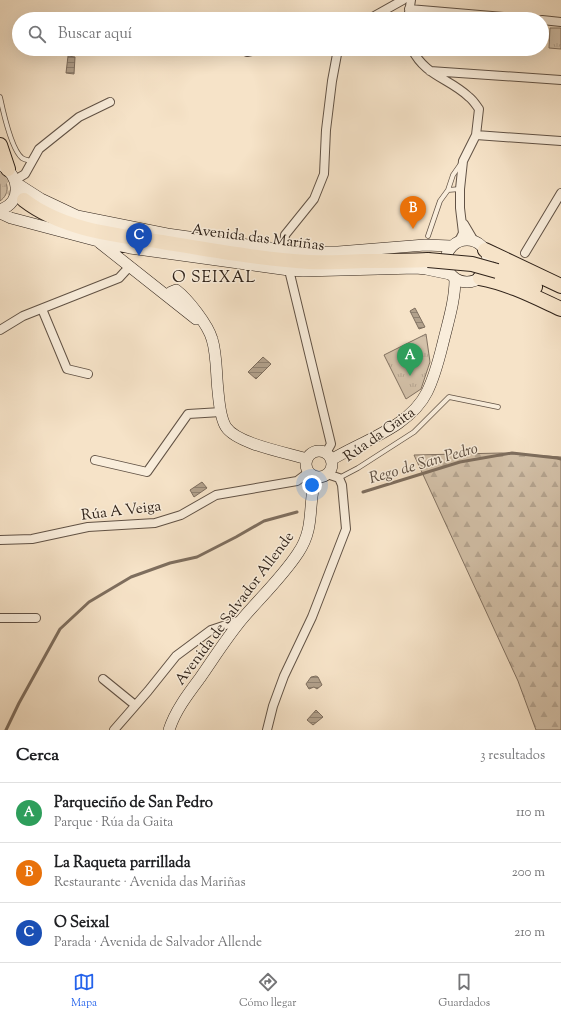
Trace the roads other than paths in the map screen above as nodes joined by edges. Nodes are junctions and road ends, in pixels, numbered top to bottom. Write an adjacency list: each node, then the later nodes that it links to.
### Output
1 (403, 0): 4 (street)
2 (411, 0): 3 (street)
3 (409, 9): 5 (street); 6 (street)
4 (382, 12)
5 (409, 12)
6 (445, 12)
7 (549, 21): 8 (street)
8 (561, 22)
9 (337, 56): 31 (street)
10 (417, 56): 11 (street)
11 (429, 71): 12 (street); 15 (street)
12 (561, 80)
13 (0, 97): 18 (lane)
14 (110, 102): 18 (street)
15 (476, 135): 16 (street); 19 (street)
16 (561, 141)
17 (0, 145): 20 (highway)
18 (31, 161): 20 (street)
19 (464, 161): 21 (lane); 22 (street)
20 (10, 174): 25 (street); 31 (street)
21 (448, 190): 22 (lane); 27 (lane)
22 (460, 190): 26 (street)
23 (561, 193): 33 (street)
24 (24, 200): 40 (highway, Avenida das Mariñas, bridge)
25 (0, 212): 28 (street)
26 (462, 222): 29 (street); 30 (street)
27 (428, 236)
28 (98, 241): 34 (street); 35 (street)
29 (474, 241): 30 (street); 32 (street)
30 (455, 244): 31 (street); 36 (street)
31 (284, 249)
32 (485, 250): 37 (street); 38 (highway)
33 (525, 253)
34 (130, 266): 41 (street); 46 (street)
35 (289, 270): 36 (street); 47 (street)
36 (453, 277): 37 (street); 39 (street, Rúa da Gaita)
37 (474, 280): 39 (street, Rúa da Gaita); 42 (highway)
38 (561, 286)
39 (454, 298): 47 (street, Rúa da Gaita)
40 (561, 299)
41 (42, 309): 43 (street); 44 (street)
42 (561, 309)
43 (0, 330)
44 (88, 374)
45 (498, 407): 51 (lane, Rúa da Gaita)
46 (221, 412): 48 (street); 49 (street)
47 (328, 457): 48 (street); 50 (street)
48 (307, 458): 50 (street)
49 (95, 460)
50 (317, 474): 51 (street); 52 (street, Rúa A Veiga); 55 (street, Avenida de Salvador Allende)
51 (339, 478): 60 (street)
52 (0, 540)
53 (0, 618): 54 (street)
54 (36, 618)
55 (242, 620): 57 (street); 59 (street, Avenida de Salvador Allende)
56 (103, 679): 57 (street)
57 (135, 705): 58 (street)
58 (114, 730)
59 (169, 730)
60 (267, 730)

